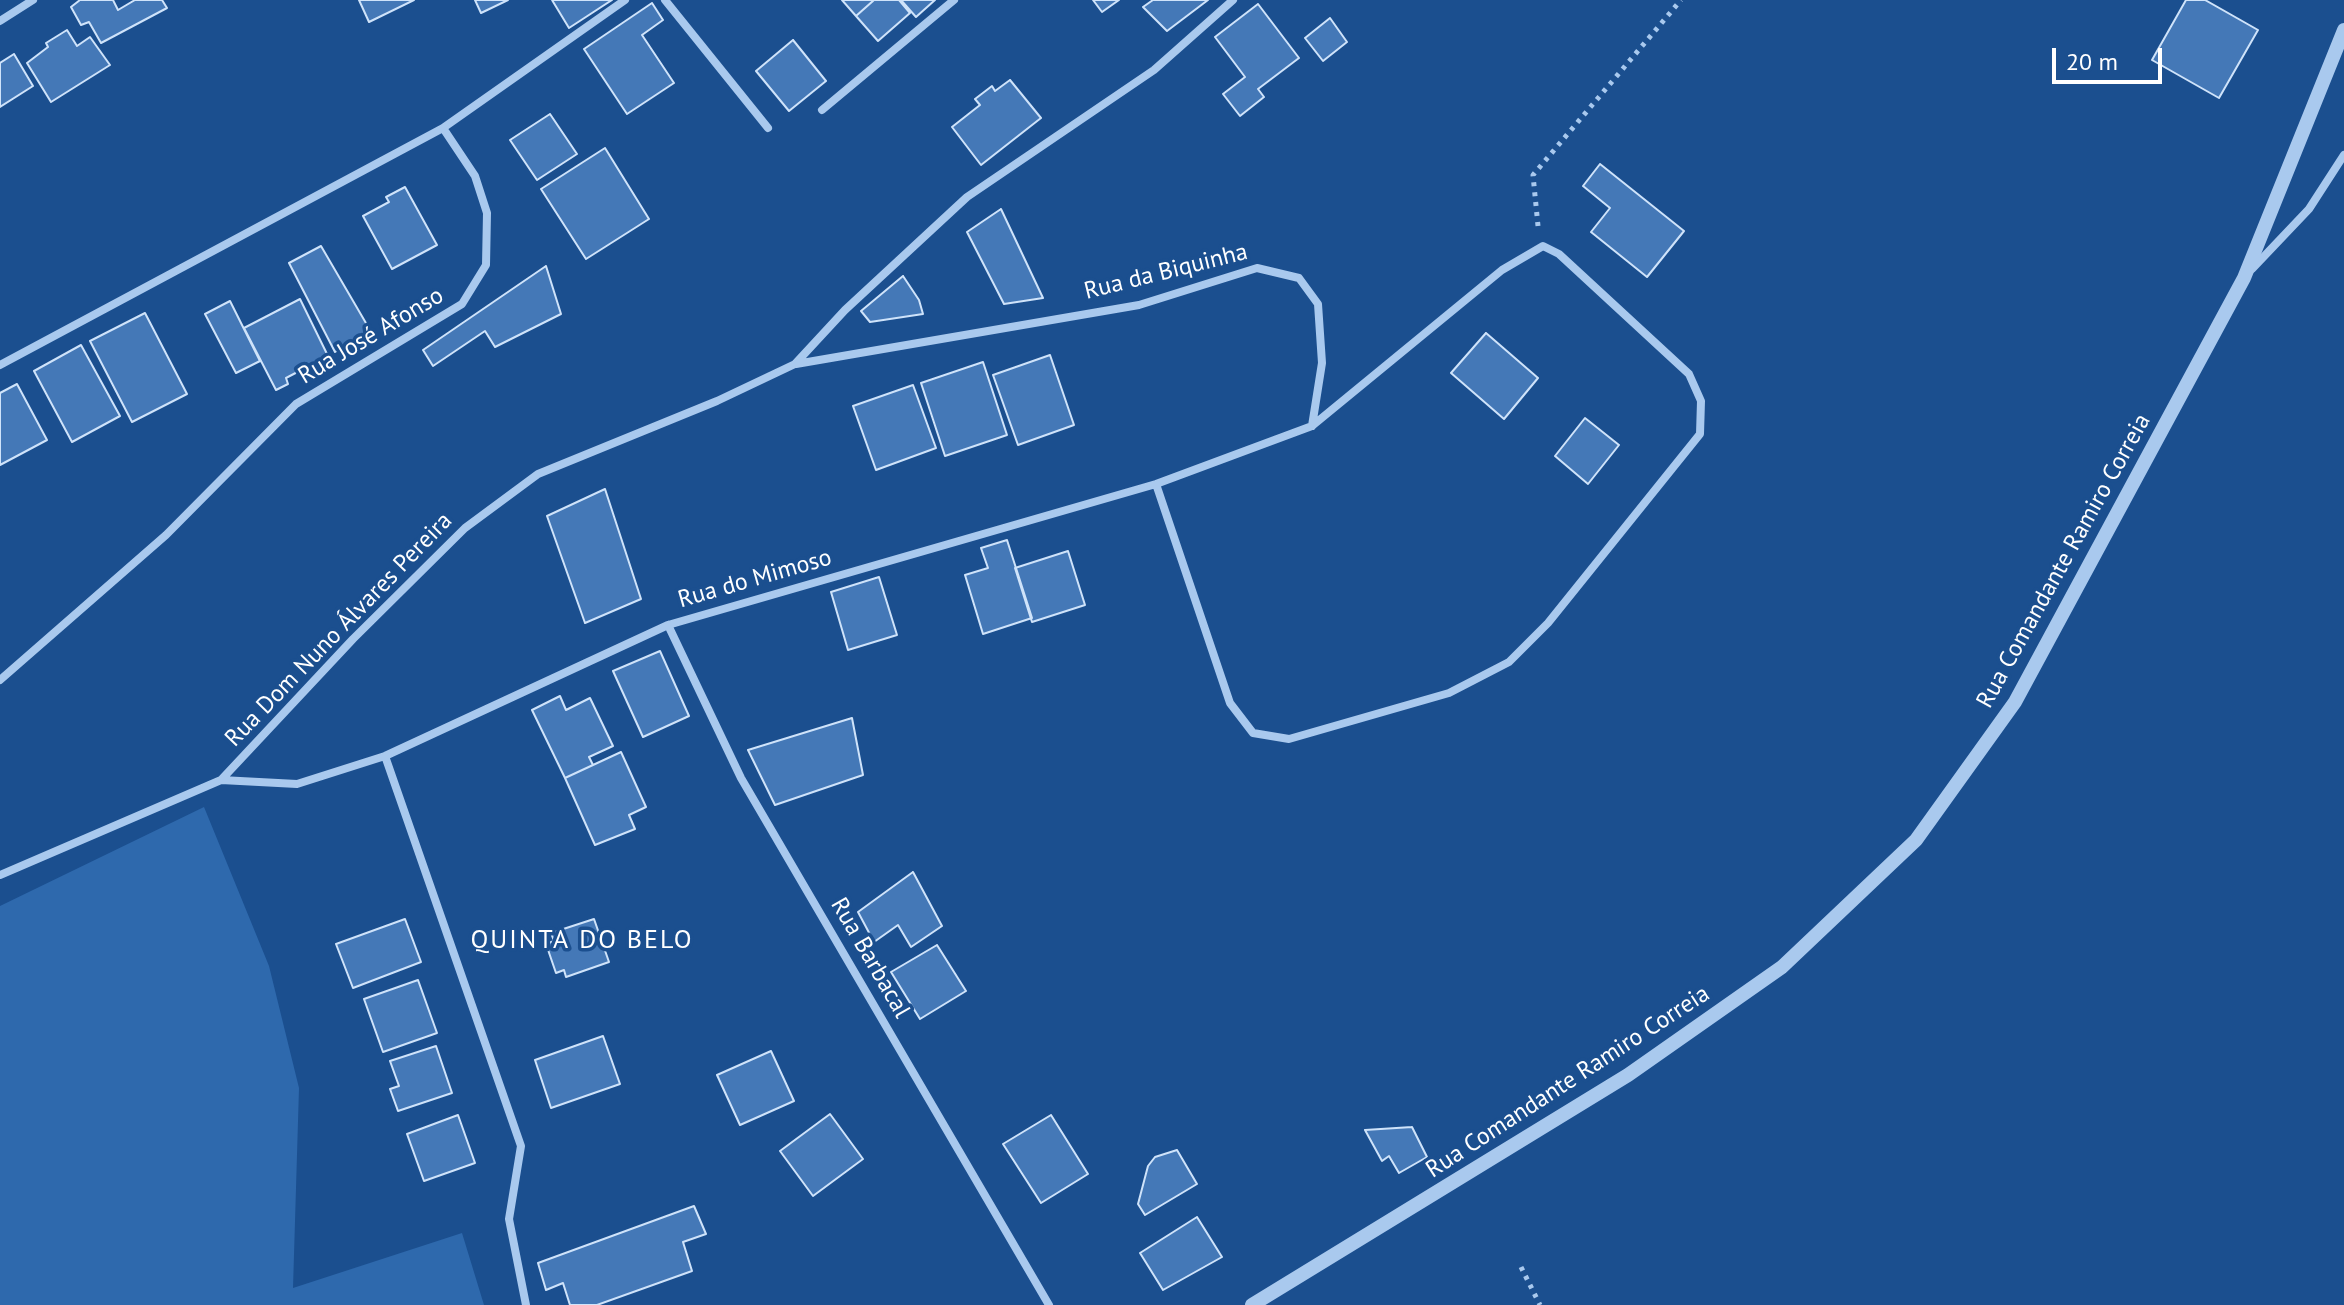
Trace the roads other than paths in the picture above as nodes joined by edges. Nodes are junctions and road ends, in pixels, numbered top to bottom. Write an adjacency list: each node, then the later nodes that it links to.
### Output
1 (33, 0): 6 (street)
2 (625, 0): 9 (street)
3 (665, 0): 10 (street)
4 (954, 0): 8 (street)
5 (1233, 0): 13 (street, Rua Dom Nuno Álvares Pereira)
6 (0, 21)
7 (2344, 30): 12 (street, Rua Comandante Ramiro Correia)
8 (822, 110)
9 (443, 128): 14 (street); 18 (street, Rua José Afonso)
10 (768, 128)
11 (2344, 155): 12 (street)
12 (2244, 278): 24 (street, Rua Comandante Ramiro Correia)
13 (795, 364): 15 (street, Rua da Biquinha); 20 (street, Rua Dom Nuno Álvares Pereira)
14 (0, 365)
15 (1312, 426): 16 (street, Rua do Mimoso); 16 (street, Rua do Mimoso)
16 (1156, 484): 17 (street, Rua do Mimoso)
17 (668, 625): 19 (street, Rua do Mimoso); 23 (street, Rua Barbacal)
18 (0, 680)
19 (385, 756): 20 (street, Rua do Mimoso); 22 (street)
20 (221, 780): 21 (street, Rua Dom Nuno Álvares Pereira)
21 (0, 875)
22 (526, 1305)
23 (1049, 1305)
24 (1252, 1305)

